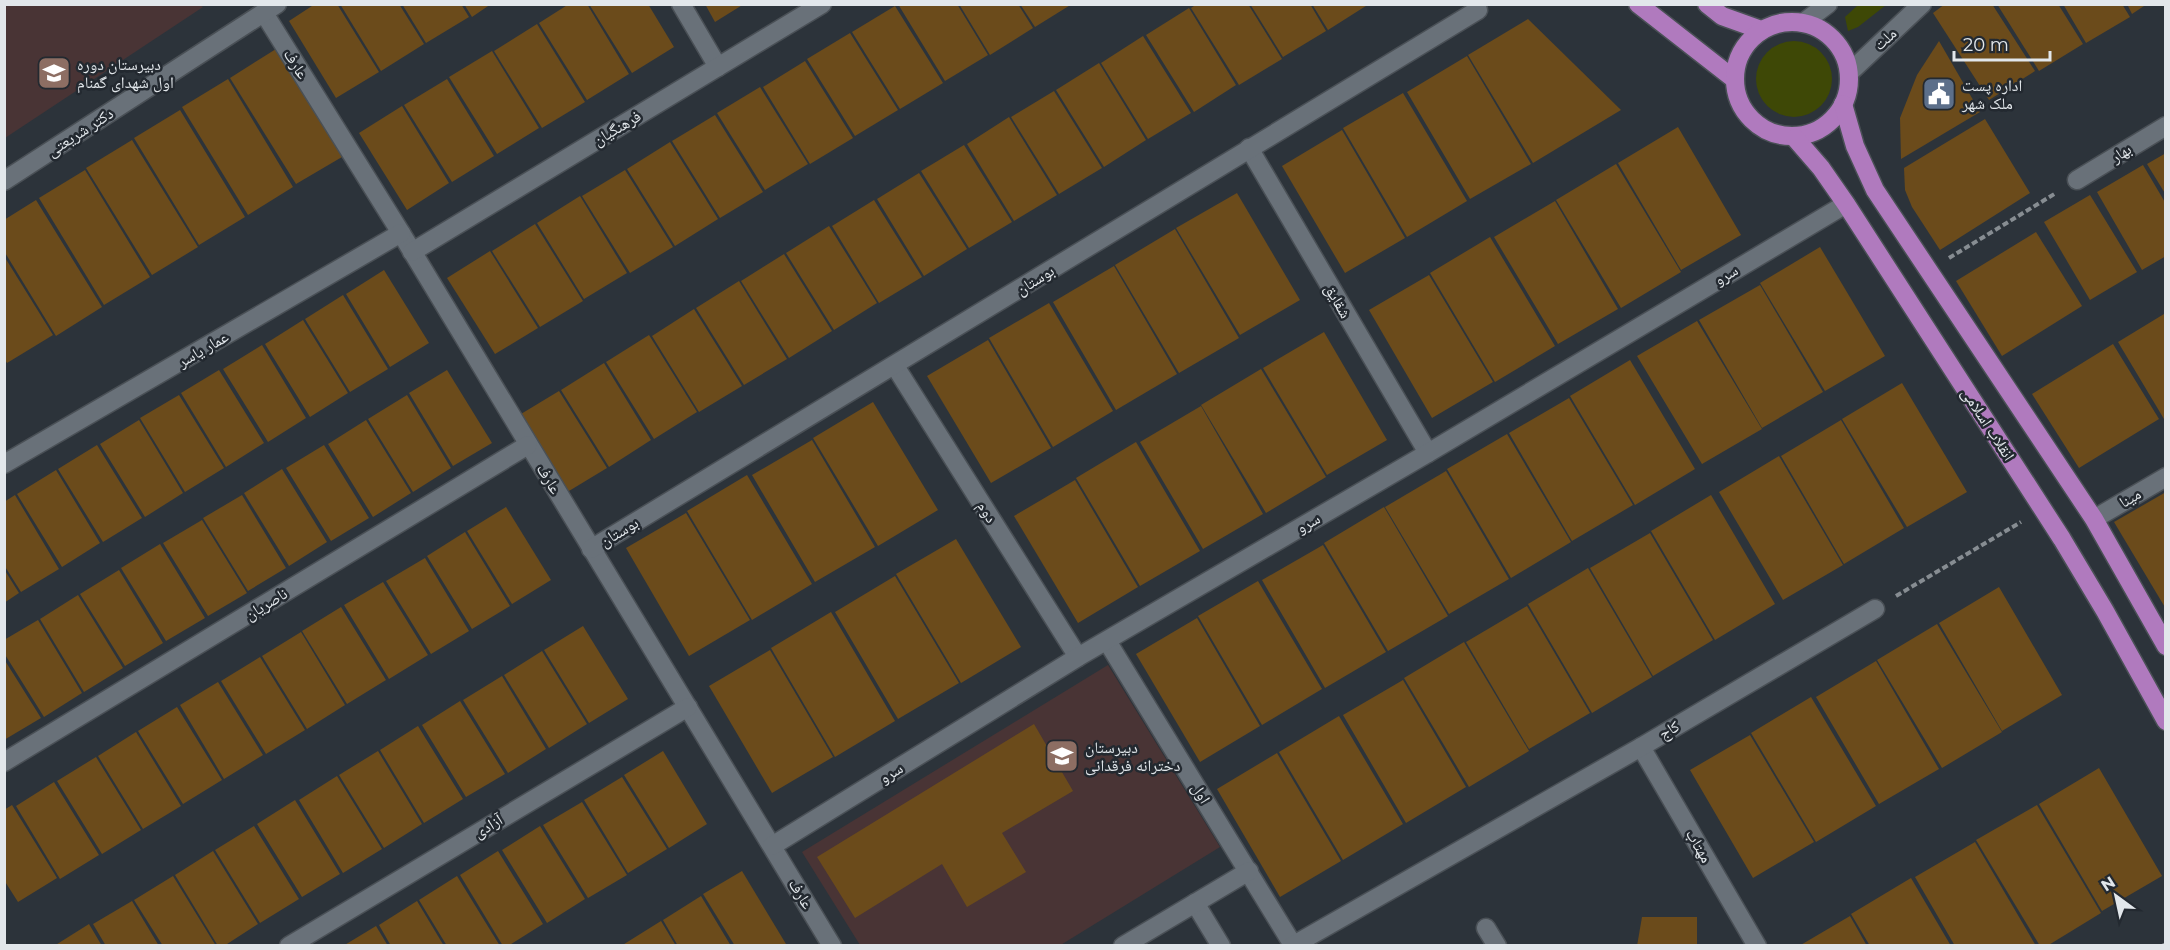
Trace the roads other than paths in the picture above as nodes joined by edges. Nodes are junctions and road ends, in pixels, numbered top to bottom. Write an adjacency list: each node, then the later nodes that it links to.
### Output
1 (681, 4): 11 (street)
2 (822, 4): 11 (street, فرهنگیان)
3 (1638, 4): 13 (main road)
4 (1707, 4): 10 (main road)
5 (1828, 4): 9 (street)
6 (1922, 4): 12 (street, ملت)
7 (270, 9): 19 (street, دکتر شریعتی); 21 (street, عارف)
8 (1478, 10): 17 (street, بوستان)
9 (1803, 23): 10 (main road); 12 (main road)
10 (1761, 30): 13 (main road)
11 (718, 67): 22 (street, فرهنگیان)
12 (1849, 73): 14 (main road)
13 (1734, 79): 16 (main road)
14 (1843, 104): 16 (main road); 28 (main road)
15 (2166, 126): 18 (street, بهار)
16 (1795, 138): 20 (main road, انقلاب اسلامی)
17 (1249, 148): 23 (street, بوستان); 25 (street, شقایق)
18 (2077, 180)
19 (4, 181)
20 (1846, 204): 25 (street, سرو); 35 (main road, انقلاب اسلامی)
21 (401, 233): 22 (street, عارف); 26 (street, عمار یاسر)
22 (412, 252): 24 (street, عارف)
23 (895, 366): 29 (street, بوستان); 33 (street, دوم)
24 (528, 445): 29 (street, عارف); 37 (street, ناصریان)
25 (1428, 453): 31 (street, سرو)
26 (4, 464)
27 (2166, 477): 28 (street, مینا)
28 (2094, 519): 32 (main road)
29 (591, 549): 34 (street, عارف)
30 (1875, 609): 36 (street, کاج)
31 (1107, 640): 33 (street, سرو); 39 (street, اول)
32 (2166, 646)
33 (1078, 657): 38 (street, سرو)
34 (688, 707): 38 (street, عارف); 42 (street, آزادی)
35 (2166, 721)
36 (1641, 747): 46 (street, کاج); 48 (street, مهتاب)
37 (4, 762)
38 (772, 846): 43 (street, عارف)
39 (1249, 871): 40 (street); 46 (street, اول)
40 (1195, 903): 44 (street); 45 (street)
41 (1486, 928): 47 (street)
42 (289, 945)
43 (832, 945)
44 (1123, 945)
45 (1221, 945)
46 (1293, 945)
47 (1497, 945)
48 (1757, 945)

